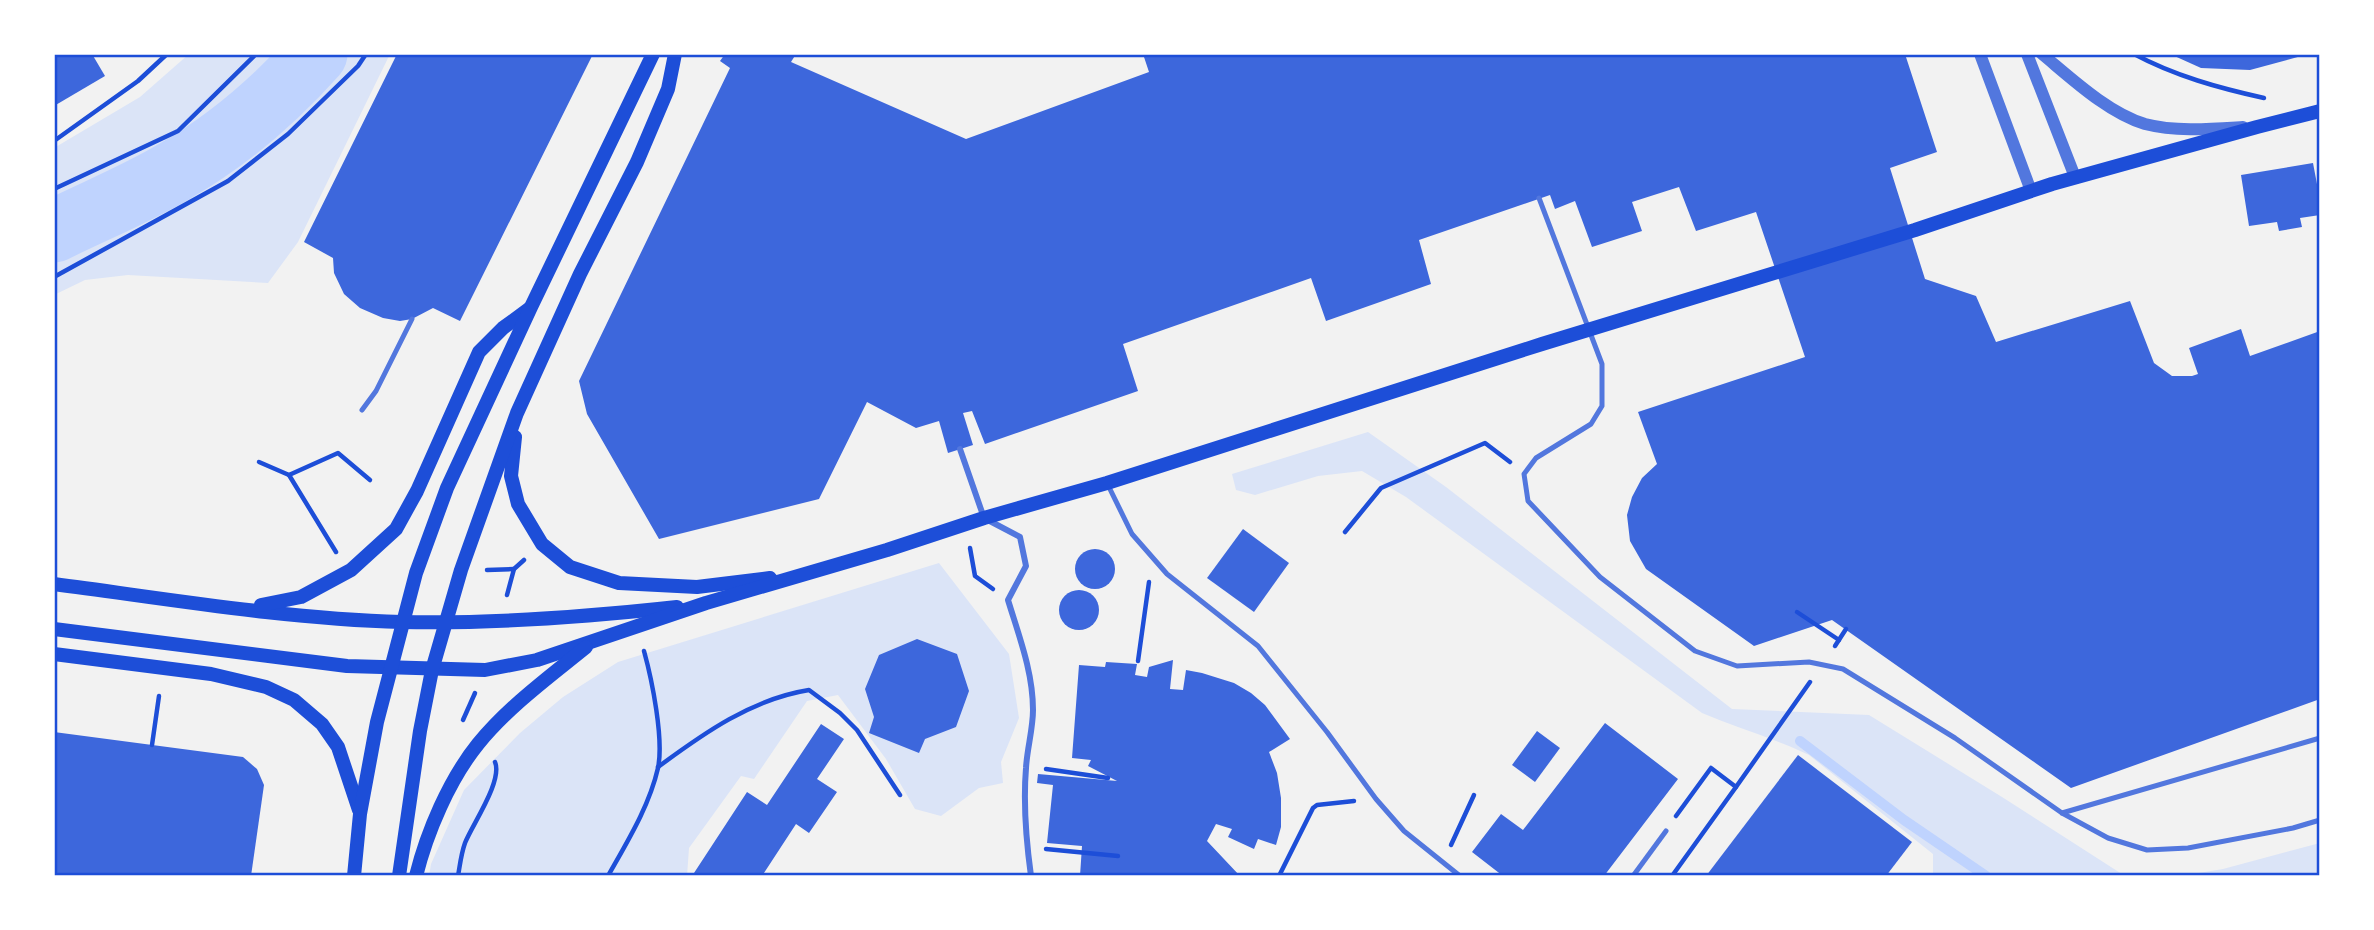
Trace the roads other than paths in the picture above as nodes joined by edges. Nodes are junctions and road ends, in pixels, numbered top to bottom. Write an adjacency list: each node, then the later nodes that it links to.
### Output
1 (653, 54): 11 (main road)
2 (675, 54): 14 (main road)
3 (1980, 54): 9 (street)
4 (2026, 54): 8 (street)
5 (2042, 54): 7 (street)
6 (2320, 111): 7 (main road)
7 (2257, 127): 8 (main road)
8 (2075, 177): 9 (main road)
9 (2031, 191): 16 (main road)
10 (1539, 198): 30 (lane)
11 (531, 307): 21 (main road); 22 (main road)
12 (412, 318): 13 (lane)
13 (362, 410)
14 (517, 413): 18 (main road); 23 (main road)
15 (960, 449): 17 (street)
16 (1107, 483): 17 (main road); 38 (lane)
17 (984, 518): 18 (main road); 37 (street)
18 (813, 572): 20 (main road)
19 (54, 584): 21 (main road)
20 (706, 603): 23 (main road); 25 (main road)
21 (246, 608): 22 (main road)
22 (402, 622): 23 (main road); 27 (main road)
23 (445, 622): 28 (main road)
24 (54, 629): 27 (main road)
25 (593, 641): 28 (main road); 36 (main road)
26 (54, 654): 31 (main road)
27 (390, 668): 28 (main road); 31 (main road)
28 (432, 670): 35 (main road)
29 (2320, 738): 30 (lane)
30 (2062, 813): 32 (lane)
31 (360, 814): 34 (main road)
32 (2320, 820)
33 (1666, 831): 39 (lane)
34 (354, 876)
35 (399, 876)
36 (416, 876)
37 (1031, 876)
38 (1460, 876)
39 (1633, 876)

